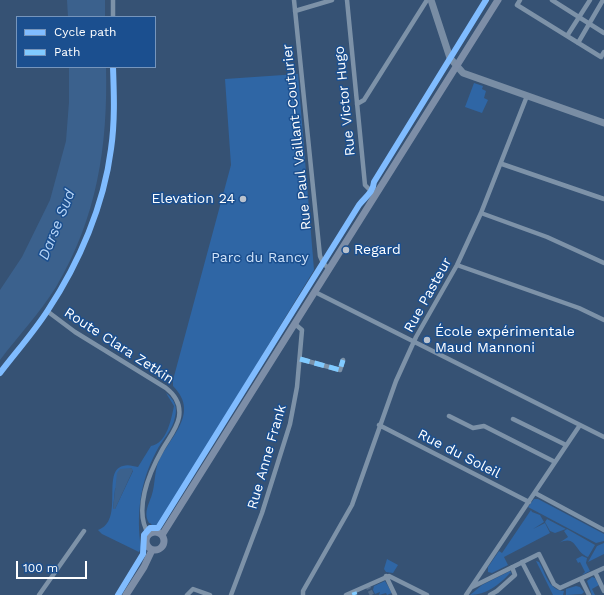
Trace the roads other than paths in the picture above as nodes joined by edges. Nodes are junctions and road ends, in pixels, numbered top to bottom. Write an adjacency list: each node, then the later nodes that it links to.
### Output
1 (113, 0): 13 (street)
2 (294, 0): 12 (street, Rue Paul Vaillant-Couturier)
3 (332, 0): 12 (street)
4 (347, 0): 23 (street, Rue Victor Hugo)
5 (426, 0): 23 (street)
6 (431, 0): 20 (street)
7 (498, 0): 20 (main road)
8 (520, 0): 17 (street)
9 (552, 0): 14 (street)
10 (590, 0): 14 (street)
11 (603, 0): 15 (street)
12 (296, 12): 31 (street, Rue Paul Vaillant-Couturier)
13 (113, 16)
14 (579, 17): 15 (street); 17 (street)
15 (589, 24): 16 (street); 18 (street)
16 (604, 33)
17 (567, 36): 18 (street)
18 (578, 43): 19 (street)
19 (604, 52)
20 (456, 66): 22 (street); 26 (main road)
21 (113, 68): 33 (street)
22 (527, 96): 24 (street); 25 (street, Rue Pasteur)
23 (357, 104): 26 (street, Rue Victor Hugo)
24 (604, 123)
25 (502, 164): 27 (street); 28 (street, Rue Pasteur)
26 (375, 195): 31 (main road)
27 (604, 199)
28 (481, 213): 29 (street); 30 (street, Rue Pasteur)
29 (604, 263)
30 (457, 265): 34 (street); 36 (street, Rue Pasteur)
31 (329, 269): 32 (main road)
32 (315, 292): 35 (main road); 36 (street)
33 (48, 311): 39 (street); 51 (street, Route Clara Zetkin)
34 (604, 320)
35 (295, 324): 37 (street, Rue Anne Frank); 52 (main road)
36 (414, 341): 42 (street); 43 (street, Rue Pasteur)
37 (300, 359): 38 (street); 67 (street, Rue Anne Frank)
38 (343, 360)
39 (0, 373)
40 (449, 416): 46 (street)
41 (513, 419): 45 (street)
42 (580, 424): 44 (street); 45 (street)
43 (379, 425): 48 (street, Rue du Soleil); 62 (street, Rue Pasteur)
44 (604, 437)
45 (566, 445): 46 (street)
46 (555, 462): 47 (street)
47 (535, 493): 48 (street); 49 (street)
48 (529, 502): 60 (street)
49 (604, 530)
50 (84, 531): 63 (street)
51 (149, 535): 52 (main road); 53 (main road)
52 (162, 535): 53 (main road)
53 (152, 550): 64 (main road)
54 (522, 562): 55 (street); 59 (street); 73 (street)
55 (512, 567): 60 (street); 72 (street)
56 (604, 568): 57 (street)
57 (595, 572): 59 (street); 61 (street)
58 (386, 576): 68 (street); 69 (street); 70 (street)
59 (581, 579): 74 (street)
60 (472, 587): 71 (street)
61 (604, 591)
62 (302, 594)
63 (39, 595)
64 (126, 595)
65 (187, 595): 66 (street)
66 (210, 595)
67 (231, 595)
68 (346, 595)
69 (395, 595)
70 (427, 595)
71 (466, 595)
72 (490, 595)
73 (539, 595)
74 (588, 595)

